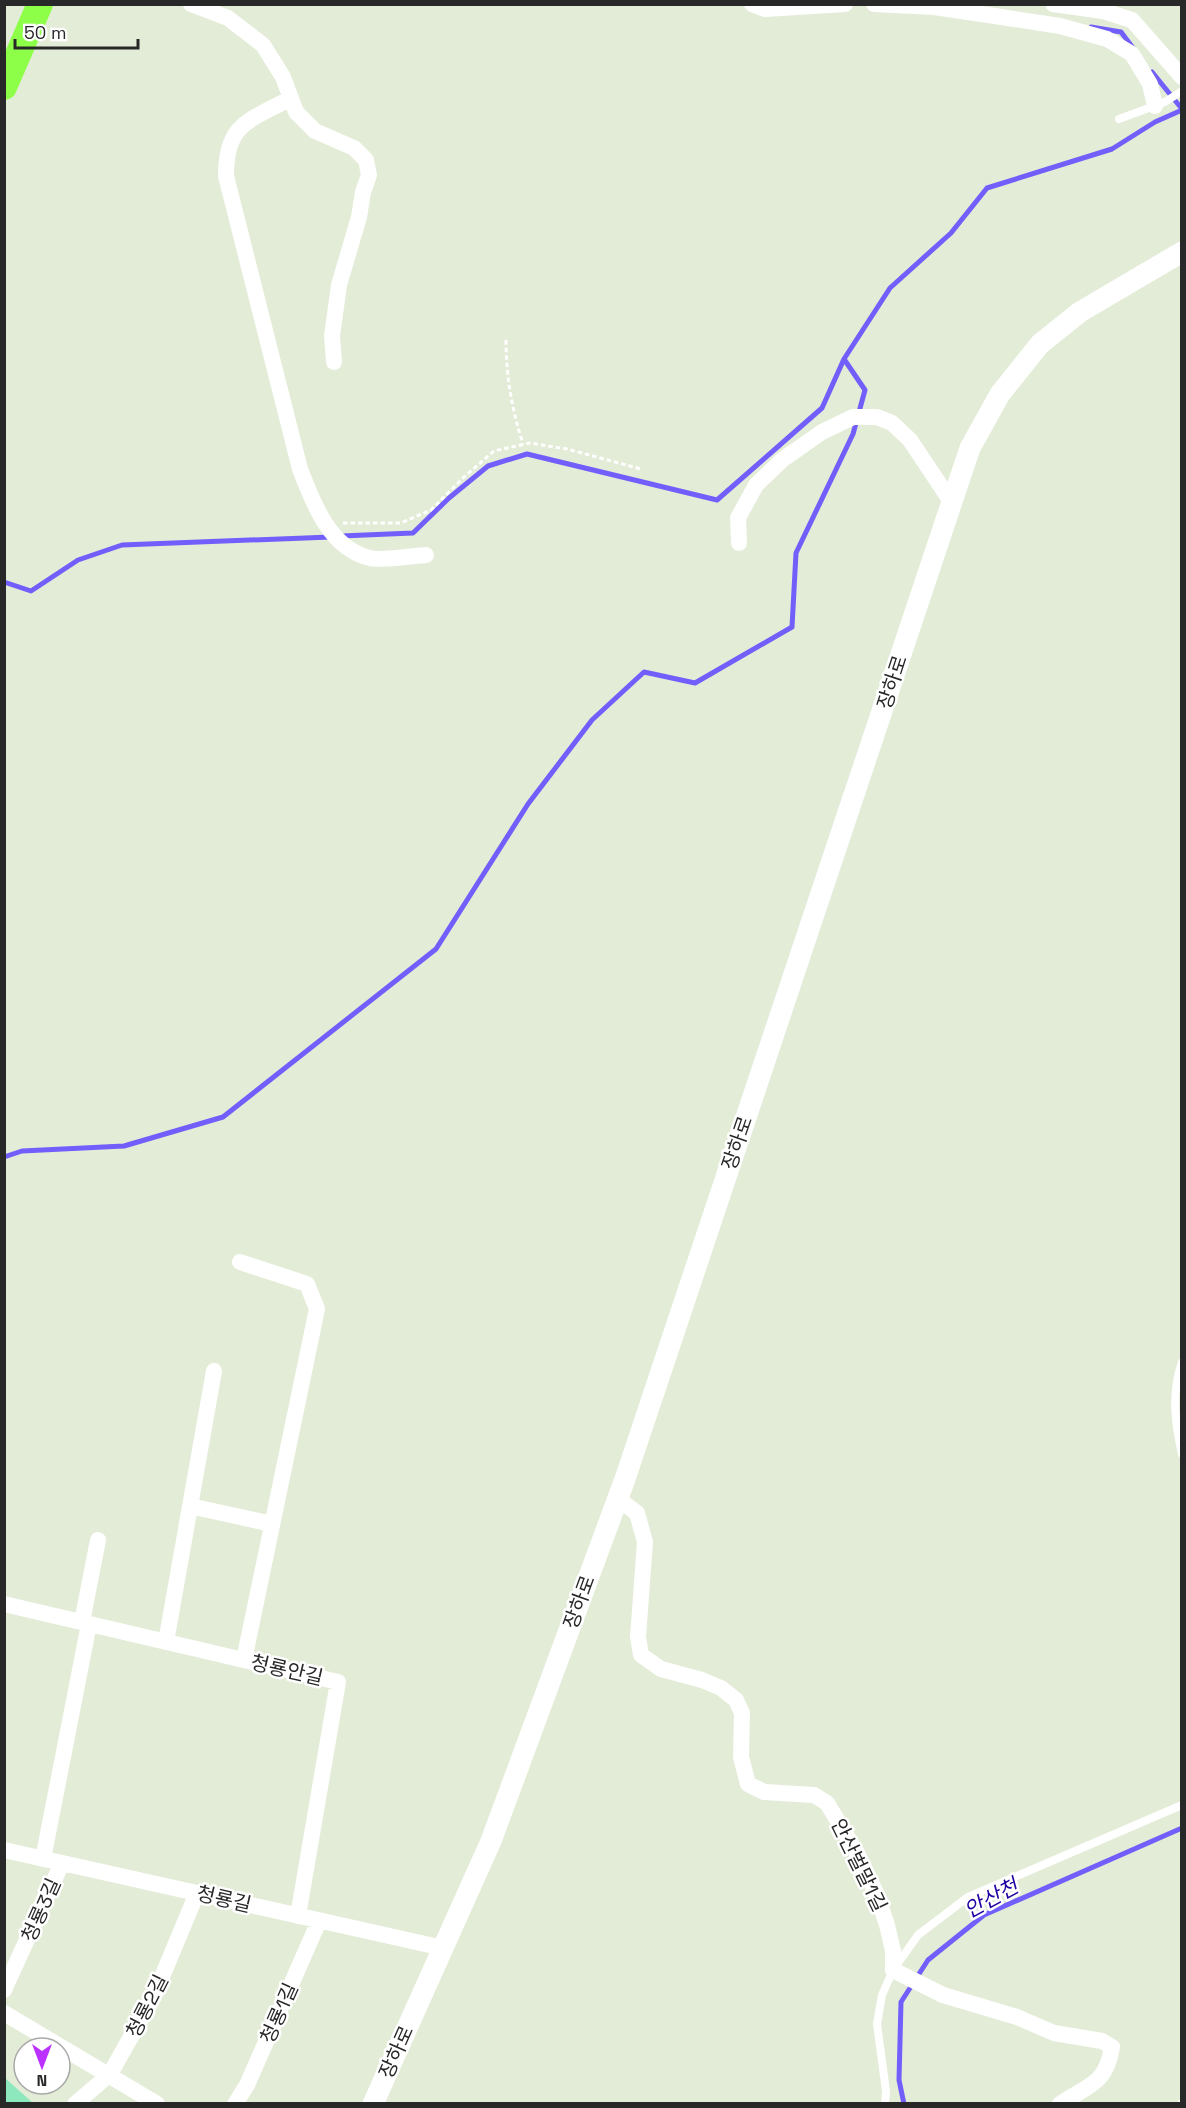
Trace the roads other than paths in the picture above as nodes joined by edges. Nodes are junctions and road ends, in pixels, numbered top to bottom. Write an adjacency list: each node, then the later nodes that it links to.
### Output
1 (40, 4): 8 (main road)
2 (191, 4): 10 (street)
3 (845, 4): 6 (street)
4 (874, 4): 11 (street)
5 (1053, 4): 7 (street)
6 (755, 5)
7 (1182, 77)
8 (4, 87)
9 (1181, 91): 11 (lane)
10 (291, 98): 14 (street); 17 (street)
11 (1160, 104): 12 (lane)
12 (1119, 118)
13 (1182, 252): 15 (street, 장하로)
14 (334, 362)
15 (952, 502): 16 (street); 22 (street, 장하로)
16 (739, 543)
17 (426, 555)
18 (240, 1262): 24 (street)
19 (1182, 1362): 21 (lane)
20 (214, 1371): 23 (street)
21 (1182, 1454)
22 (617, 1498): 37 (street, 장하로); 38 (street, 안산벌말1길)
23 (190, 1506): 24 (street); 28 (street)
24 (272, 1524): 29 (street)
25 (98, 1540): 27 (street)
26 (4, 1604): 27 (street, 청룡안길)
27 (86, 1623): 28 (street, 청룡안길); 32 (street)
28 (166, 1642): 29 (street, 청룡안길)
29 (244, 1660): 35 (street, 청룡안길)
30 (1182, 1805): 38 (lane)
31 (4, 1850): 32 (street, 청룡길)
32 (43, 1859): 33 (street, 청룡길)
33 (62, 1863): 34 (street, 청룡길); 39 (street, 청룡3길)
34 (197, 1893): 35 (street, 청룡길); 41 (street, 청룡2길)
35 (298, 1916): 36 (street, 청룡길)
36 (319, 1921): 37 (street, 청룡길); 44 (street, 청룡1길)
37 (443, 1948): 45 (street, 장하로)
38 (896, 1972): 46 (lane); 47 (street)
39 (4, 1990)
40 (4, 2013): 41 (street)
41 (110, 2074): 42 (street, 청룡2길); 43 (street)
42 (75, 2103)
43 (157, 2103)
44 (236, 2103)
45 (373, 2103)
46 (885, 2103)
47 (1060, 2103)

